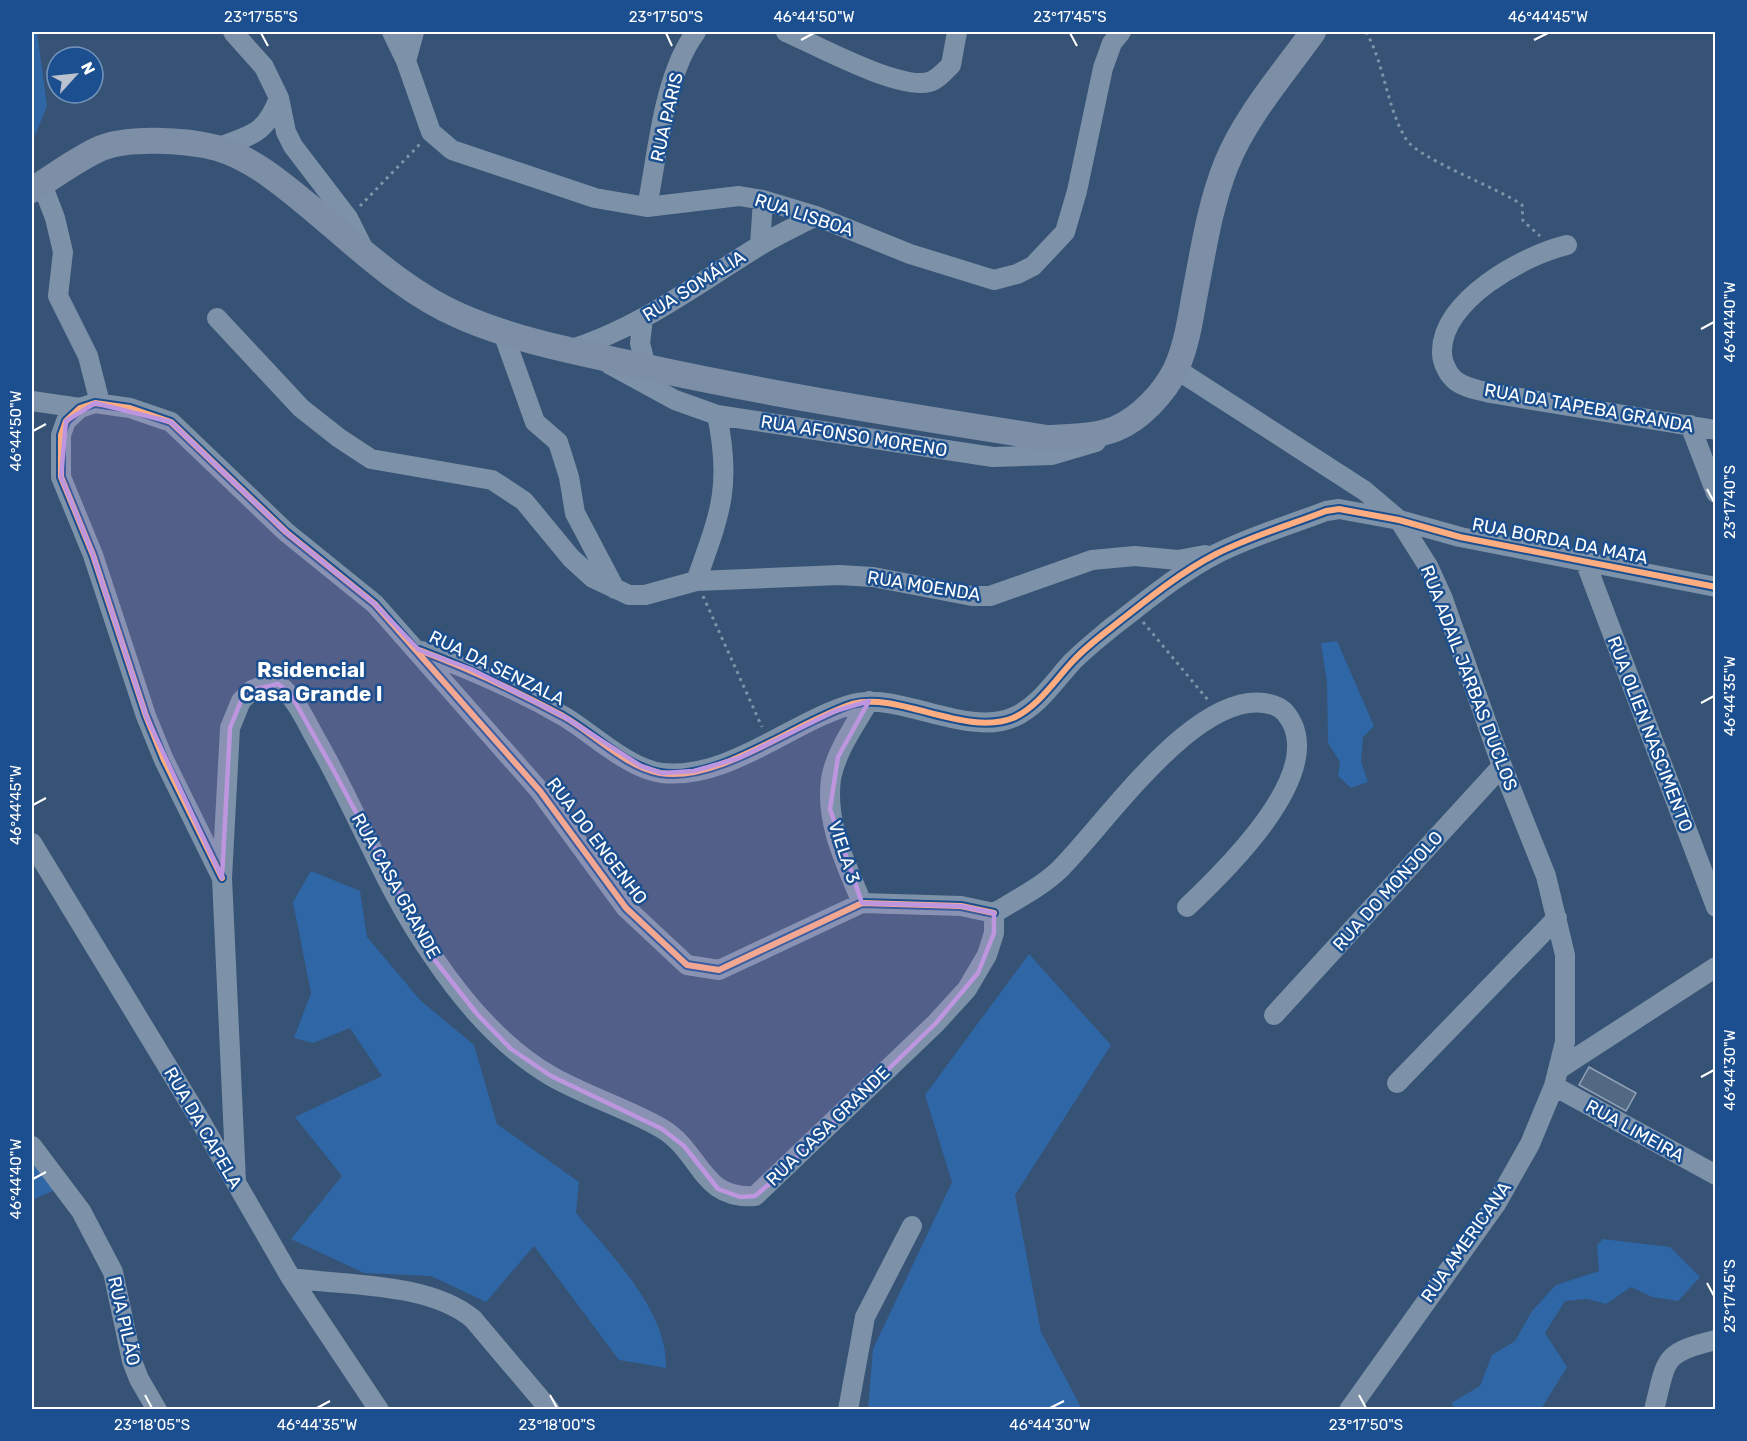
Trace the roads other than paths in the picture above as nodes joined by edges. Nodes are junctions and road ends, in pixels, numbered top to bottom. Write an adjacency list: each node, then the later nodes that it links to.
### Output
1 (232, 32): 10 (street)
2 (393, 32): 9 (street)
3 (414, 32): 9 (street)
4 (696, 32): 14 (street, RUA PARIS)
5 (786, 32): 6 (street)
6 (957, 32)
7 (1121, 32): 15 (street, RUA LISBOA)
8 (1313, 32): 24 (main road, RUA AFONSO MORENO)
9 (406, 61): 14 (street, RUA LISBOA)
10 (279, 98): 11 (street); 18 (street)
11 (216, 148): 12 (main road, RUA AFONSO MORENO); 18 (main road, RUA AFONSO MORENO)
12 (37, 187): 26 (street)
13 (763, 200): 14 (street, RUA LISBOA); 15 (street, RUA LISBOA); 16 (street)
14 (647, 207)
15 (816, 216): 16 (street, RUA SOMÁLIA)
16 (760, 245): 20 (street, RUA SOMÁLIA)
17 (1561, 247): 30 (street, RUA DA TAPEBA GRANDA)
18 (367, 256): 21 (main road, RUA AFONSO MORENO)
19 (217, 318): 38 (street, RUA MOENDA)
20 (643, 319): 22 (street, RUA SOMÁLIA); 23 (street)
21 (502, 330): 22 (main road, RUA AFONSO MORENO); 38 (street)
22 (581, 353): 23 (main road, RUA AFONSO MORENO); 28 (street, RUA AFONSO MORENO)
23 (646, 367): 29 (main road, RUA AFONSO MORENO)
24 (1176, 369): 29 (main road, RUA AFONSO MORENO); 33 (street, RUA ADAIL JARBAS DUCLOS)
25 (32, 401): 27 (street)
26 (100, 403): 27 (street, RUA DA SENZALA); 39 (street, RUA DA SENZALA)
27 (80, 408): 43 (street)
28 (717, 415): 29 (street, RUA AFONSO MORENO); 36 (street)
29 (1122, 425)
30 (1690, 425): 31 (street, RUA DA TAPEBA GRANDA); 32 (street)
31 (1716, 430)
32 (1716, 493)
33 (1399, 520): 34 (street, RUA DA SENZALA); 35 (street, RUA BORDA DA MATA); 41 (street, RUA ADAIL JARBAS DUCLOS)
34 (1217, 553): 36 (street, RUA MOENDA); 40 (street, RUA DA SENZALA)
35 (1585, 561): 37 (street, RUA BORDA DA MATA); 46 (street, RUA OLIEN NASCIMENTO)
36 (696, 581): 38 (street, RUA MOENDA)
37 (1716, 587)
38 (615, 589)
39 (419, 650): 40 (street, RUA DA SENZALA); 44 (street, RUA DO ENGENHO)
40 (869, 701): 44 (street, VIELA 3)
41 (1502, 766): 48 (street, RUA ADAIL JARBAS DUCLOS); 50 (street, RUA DO MONJOLO)
42 (32, 843): 55 (street, RUA DA CAPELA)
43 (222, 878): 47 (street, RUA CASA GRANDE); 55 (street, RUA CASA GRANDE)
44 (862, 903): 47 (street, RUA DO ENGENHO)
45 (1187, 907): 47 (street)
46 (1716, 907)
47 (994, 913)
48 (1557, 918): 51 (street, RUA ADAIL JARBAS DUCLOS); 52 (street)
49 (1716, 967): 51 (street)
50 (1274, 1015)
51 (1556, 1078): 54 (street, RUA LIMEIRA); 63 (street, RUA AMERICANA)
52 (1397, 1083)
53 (32, 1146): 59 (street, RUA PILÃO)
54 (1716, 1175)
55 (236, 1182): 57 (street, RUA DA CAPELA)
56 (912, 1226): 62 (street)
57 (291, 1278): 60 (street, RUA DA CAPELA); 61 (street)
58 (1716, 1340): 64 (street)
59 (156, 1409)
60 (380, 1410)
61 (550, 1410)
62 (848, 1410)
63 (1349, 1410)
64 (1654, 1410)

